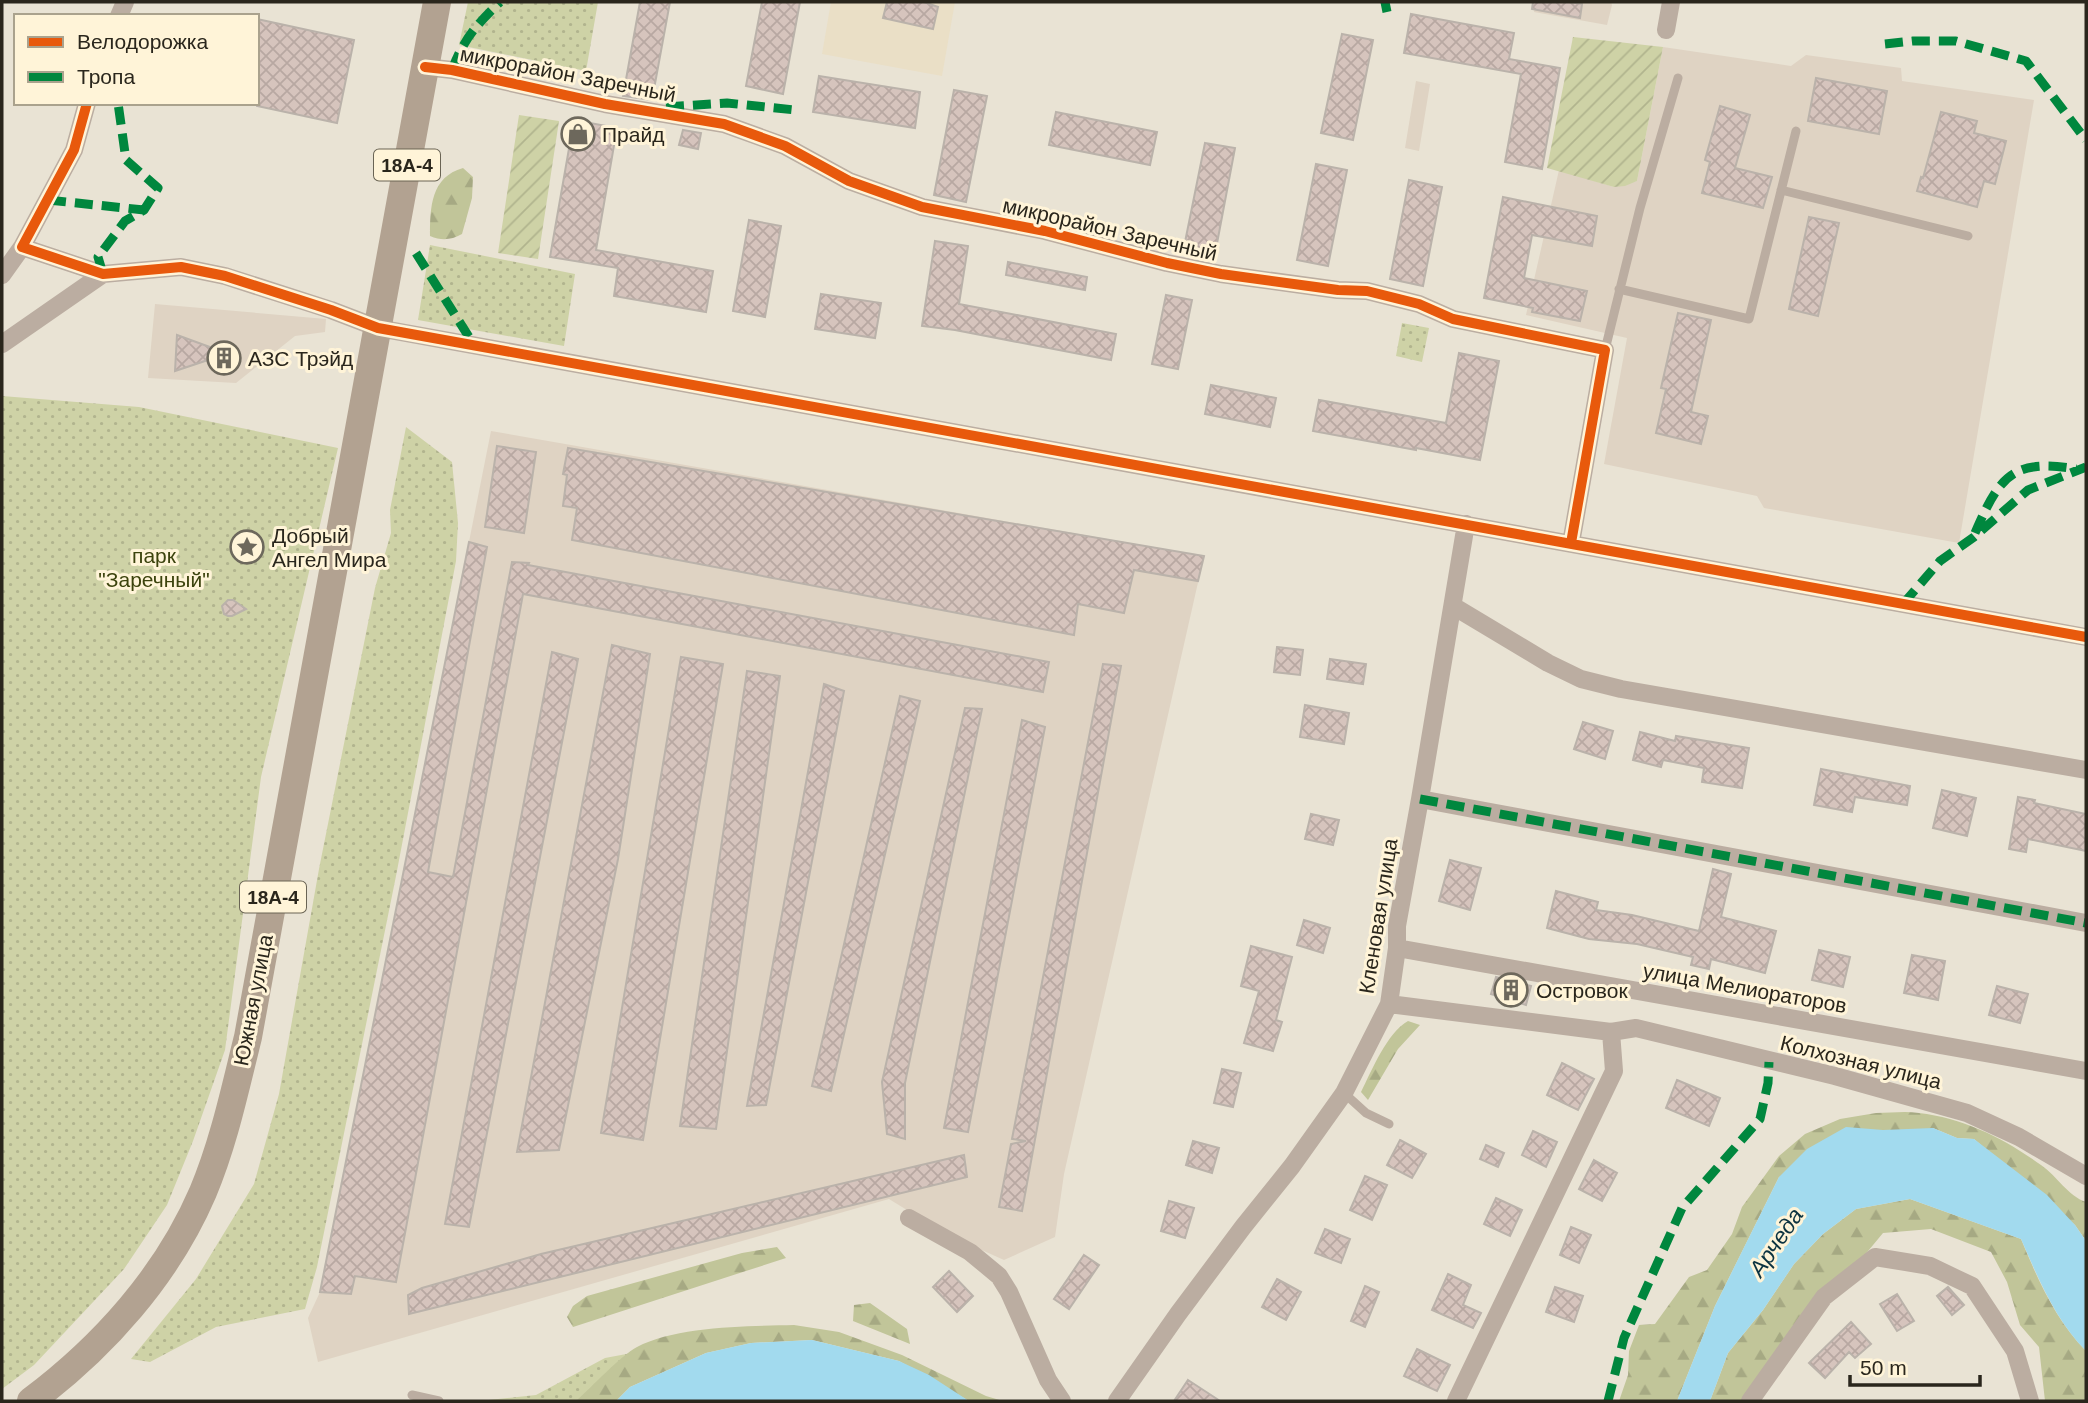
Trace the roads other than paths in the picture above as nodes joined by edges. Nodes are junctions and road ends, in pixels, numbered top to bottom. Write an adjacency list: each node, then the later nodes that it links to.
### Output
1 (437, 2): 4 (main road, 18А-4)
2 (1671, 2): 3 (street)
3 (1666, 30)
4 (425, 67): 14 (main road, 18А-4); 16 (street, микрорайон Заречный)
5 (1678, 78): 13 (lane)
6 (86, 105): 10 (street)
7 (1796, 131): 8 (lane)
8 (1781, 190): 9 (lane); 13 (lane)
9 (1968, 236)
10 (22, 247): 11 (street); 12 (street)
11 (103, 274): 14 (street); 15 (street)
12 (2, 275)
13 (1619, 289): 16 (lane)
14 (378, 328): 17 (street); 33 (main road, Южная улица / 18А-4)
15 (2, 344)
16 (1605, 350): 18 (street)
17 (1466, 524): 18 (street); 19 (street, Кленовая улица)
18 (1571, 543): 20 (street)
19 (1453, 606): 21 (street); 22 (street, Кленовая улица)
20 (2086, 637)
21 (2086, 770)
22 (1420, 799): 23 (street); 24 (street, Кленовая улица)
23 (2086, 923)
24 (1397, 948): 25 (street, Кленовая улица); 27 (street, улица Мелиораторов)
25 (1389, 1004): 26 (street, Колхозная улица); 28 (street, Кленовая улица)
26 (1611, 1032): 30 (street, Колхозная улица); 37 (street)
27 (2086, 1071)
28 (1344, 1093): 29 (lane); 36 (street, Кленовая улица)
29 (1388, 1124)
30 (2086, 1176)
31 (909, 1218): 35 (street)
32 (412, 1395): 34 (lane)
33 (31, 1401)
34 (439, 1401)
35 (1062, 1401)
36 (1117, 1401)
37 (1455, 1401)
38 (1750, 1401): 39 (street)
39 (2030, 1401)

